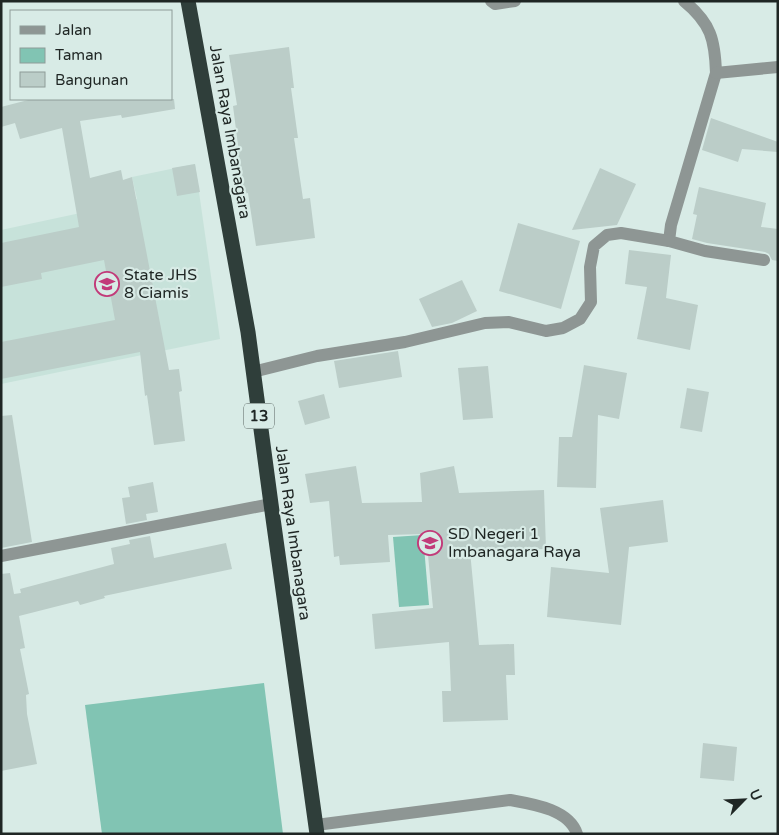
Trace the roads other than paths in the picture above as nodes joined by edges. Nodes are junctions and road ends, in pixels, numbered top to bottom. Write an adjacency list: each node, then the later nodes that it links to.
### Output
1 (188, 1): 9 (highway, Jalan Raya Imbanagara / 13)
2 (491, 1): 3 (street)
3 (514, 1)
4 (684, 1): 6 (street)
5 (778, 67): 6 (street)
6 (716, 73): 7 (street)
7 (669, 241): 8 (street); 9 (street)
8 (764, 260)
9 (254, 372): 10 (highway, Jalan Raya Imbanagara / 13)
10 (270, 504): 11 (street); 12 (highway, Jalan Raya Imbanagara / 13)
11 (1, 556)
12 (317, 829): 13 (street)
13 (577, 834)

